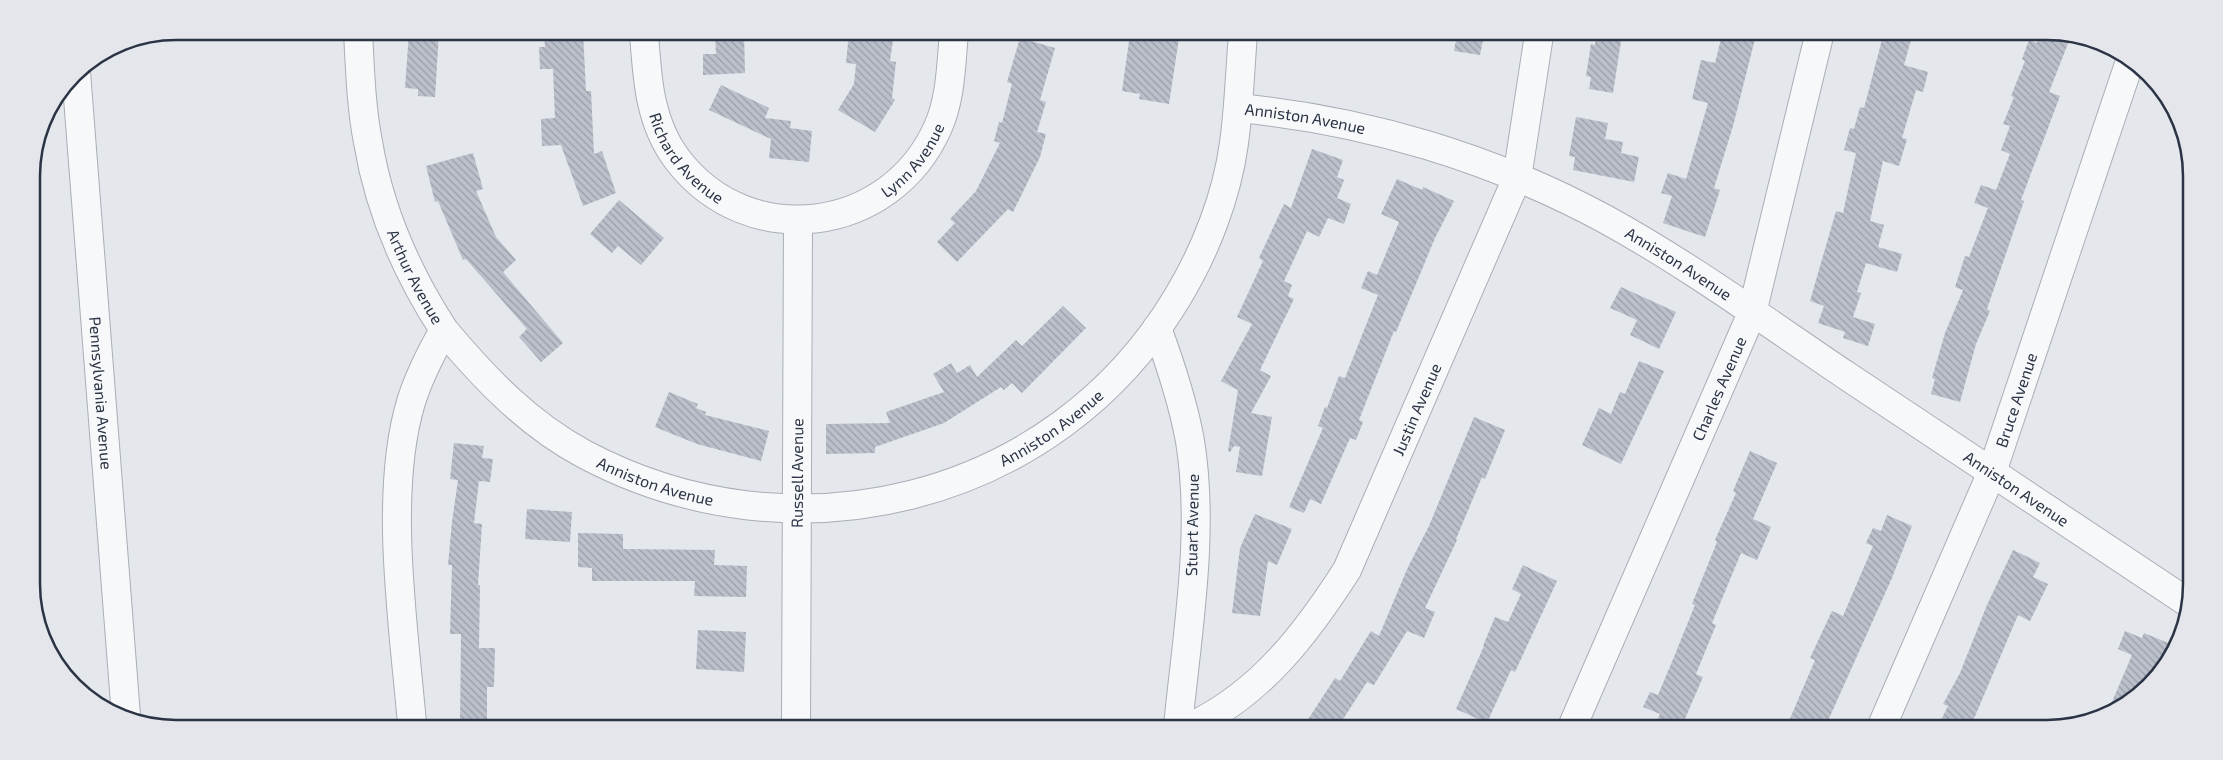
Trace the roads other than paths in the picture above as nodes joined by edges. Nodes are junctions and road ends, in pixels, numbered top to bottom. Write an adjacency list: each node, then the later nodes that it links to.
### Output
1 (359, 40): 14 (street, Arthur Avenue)
2 (645, 40): 11 (street, Richard Avenue)
3 (953, 40): 11 (street, Lynn Avenue)
4 (1243, 40): 9 (street)
5 (1538, 40): 10 (street, Justin Avenue)
6 (1818, 40): 12 (street, Charles Avenue)
7 (2129, 67): 15 (street, Bruce Avenue)
8 (77, 83): 18 (street, Pennsylvania Avenue)
9 (1238, 108): 10 (street, Anniston Avenue); 13 (street, Anniston Avenue)
10 (1517, 178): 12 (street, Anniston Avenue); 22 (street, Justin Avenue)
11 (798, 220): 16 (street, Russell Avenue)
12 (1752, 313): 15 (street, Anniston Avenue); 23 (street, Charles Avenue)
13 (1157, 328): 16 (street, Anniston Avenue); 21 (street, Stuart Avenue)
14 (444, 330): 16 (street, Anniston Avenue); 19 (street, Arthur Avenue)
15 (1992, 472): 17 (street, Anniston Avenue); 24 (street, Bruce Avenue)
16 (797, 510): 20 (street, Russell Avenue)
17 (2182, 599)
18 (126, 710)
19 (412, 720)
20 (796, 720)
21 (1179, 720)
22 (1203, 720)
23 (1575, 720)
24 (1884, 720)

